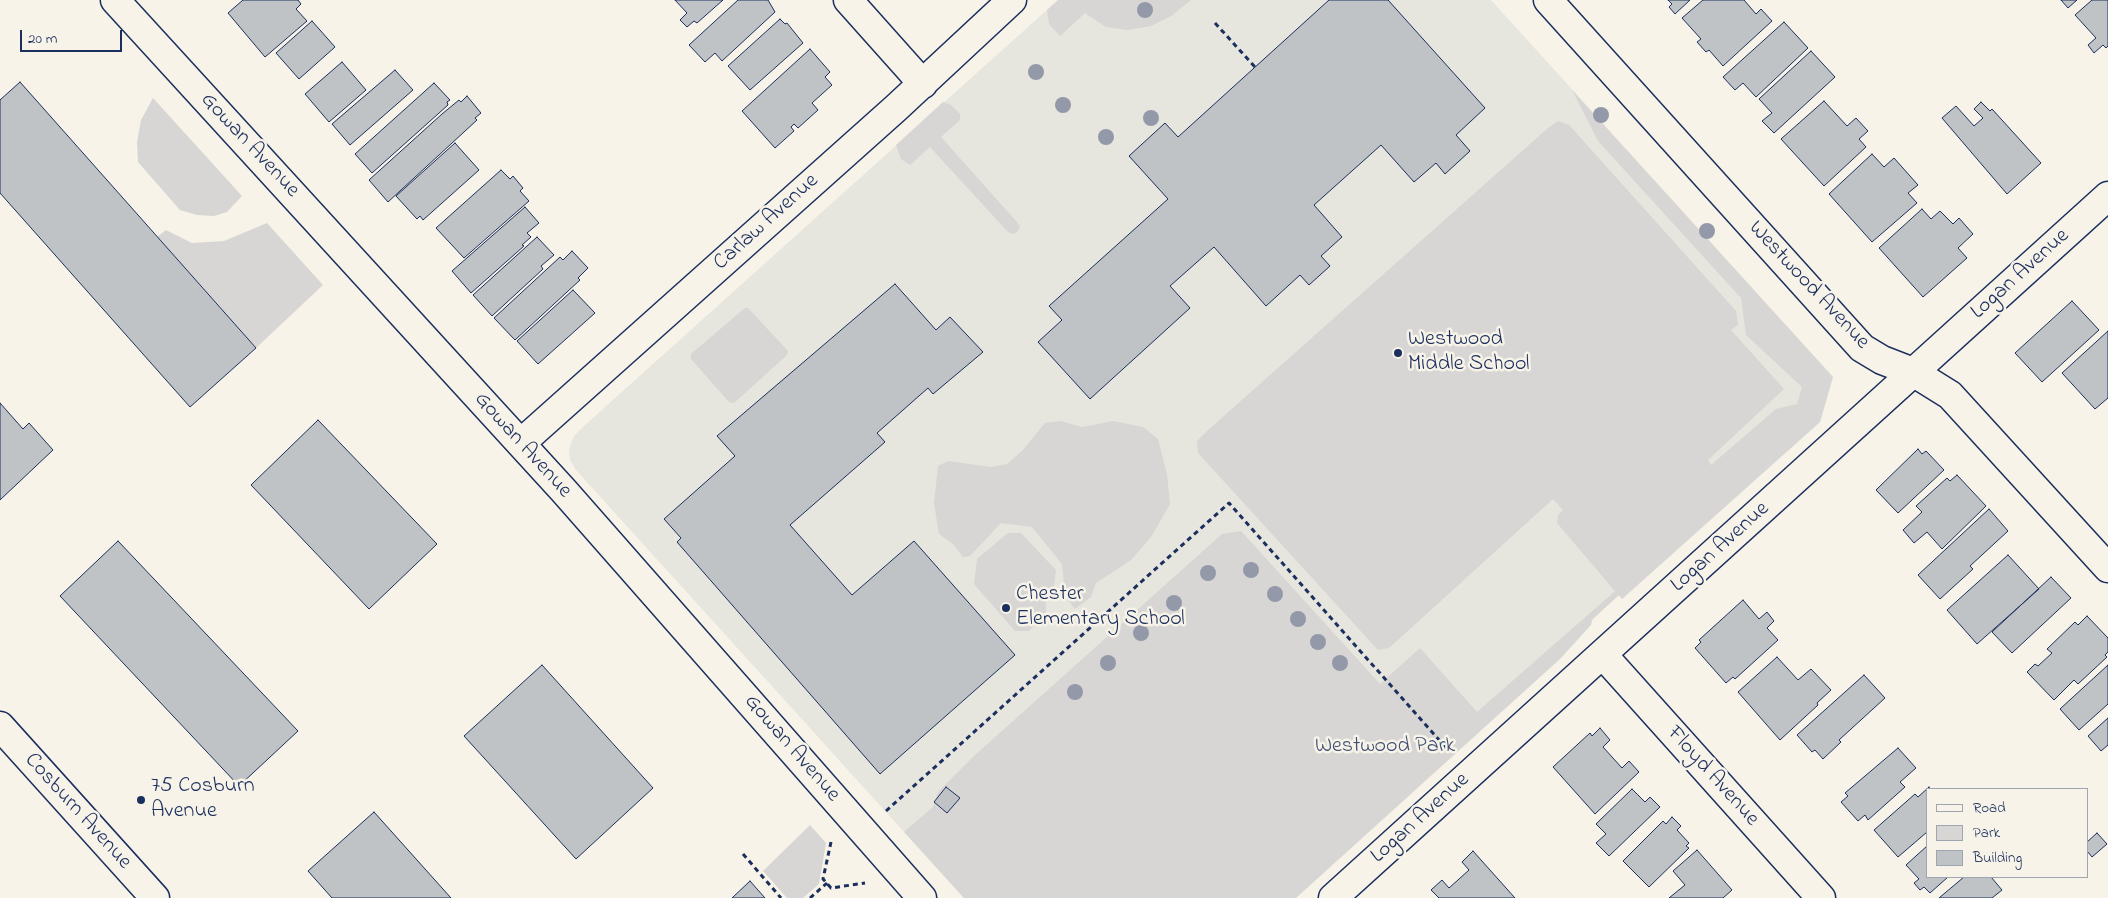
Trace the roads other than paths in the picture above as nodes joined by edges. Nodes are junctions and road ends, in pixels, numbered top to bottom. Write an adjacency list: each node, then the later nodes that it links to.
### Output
1 (115, 0): 8 (street, Gowan Avenue)
2 (848, 0): 5 (street)
3 (1012, 0): 5 (street, Carlaw Avenue)
4 (1548, 0): 7 (street, Westwood Avenue)
5 (923, 84): 8 (street, Carlaw Avenue)
6 (2108, 196): 7 (street, Logan Avenue)
7 (1913, 372): 9 (street, Westwood Avenue); 10 (street, Logan Avenue)
8 (520, 443): 13 (street, Gowan Avenue)
9 (2108, 568)
10 (1603, 655): 14 (street, Logan Avenue); 15 (street, Floyd Avenue)
11 (0, 726): 12 (street, Cosburn Avenue)
12 (155, 898)
13 (922, 898)
14 (1333, 898)
15 (1821, 898)

